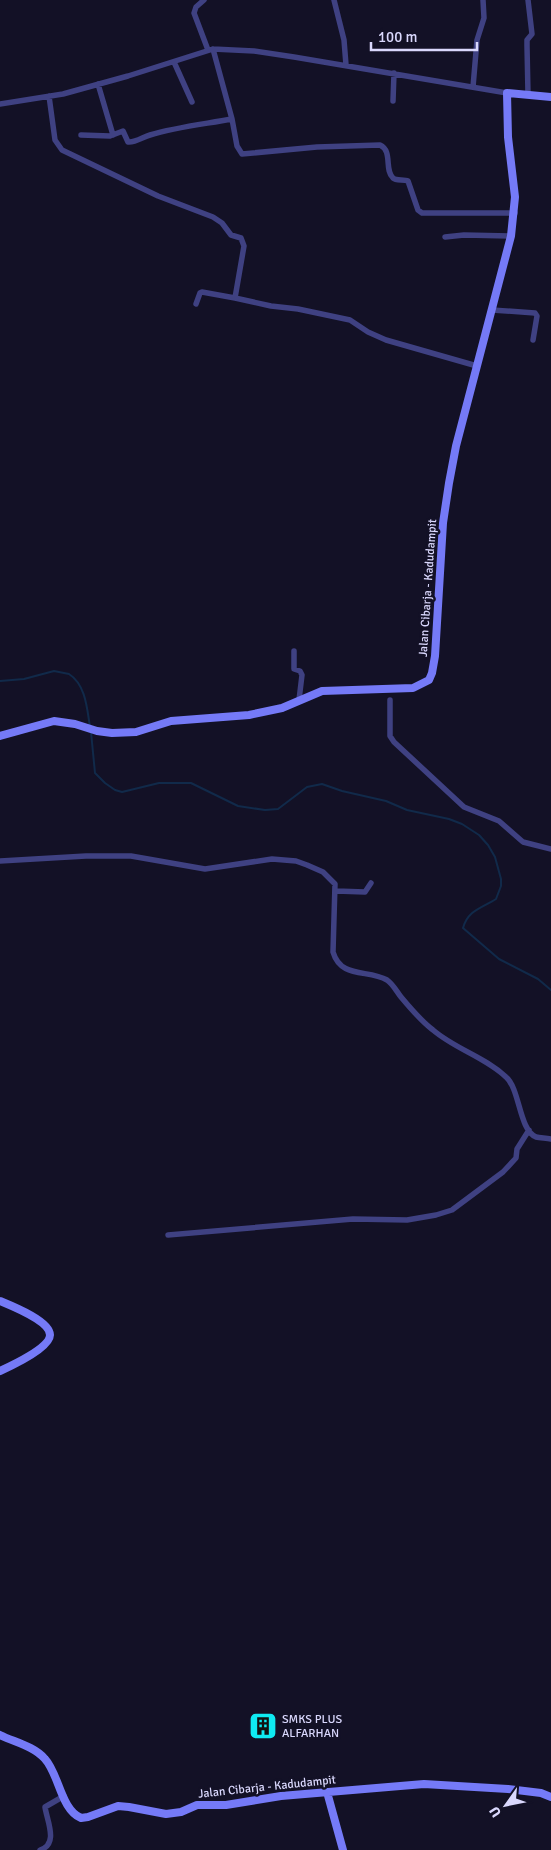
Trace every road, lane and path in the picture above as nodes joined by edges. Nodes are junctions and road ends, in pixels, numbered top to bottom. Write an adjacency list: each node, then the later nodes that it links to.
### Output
1 (204, 0): 5 (street)
2 (334, 0): 7 (street)
3 (483, 0): 10 (street)
4 (528, 0): 12 (street)
5 (211, 50): 6 (street); 7 (street); 18 (street)
6 (174, 62): 9 (street); 16 (street)
7 (346, 65): 8 (street)
8 (394, 73): 10 (street); 15 (street)
9 (98, 84): 13 (street); 20 (street)
10 (473, 87): 11 (street)
11 (507, 93): 12 (street); 21 (street, Jalan Cibarja - Kadudampit)
12 (528, 94): 14 (street)
13 (49, 96): 17 (street); 24 (street)
14 (551, 97)
15 (393, 101)
16 (192, 102)
17 (0, 104)
18 (232, 119): 20 (street); 21 (street)
19 (81, 135): 20 (street)
20 (113, 135)
21 (515, 214): 23 (street, Jalan Cibarja - Kadudampit)
22 (445, 236): 23 (street)
23 (511, 236): 26 (street, Jalan Cibarja - Kadudampit)
24 (235, 298): 25 (street); 28 (street)
25 (196, 304)
26 (492, 310): 27 (street); 28 (street, Jalan Cibarja - Kadudampit)
27 (533, 340)
28 (476, 366): 30 (street, Jalan Cibarja - Kadudampit)
29 (294, 651): 30 (street)
30 (299, 700): 32 (street, Jalan Cibarja - Kadudampit)
31 (390, 700): 33 (street)
32 (0, 736)
33 (551, 849)
34 (0, 861): 36 (street)
35 (371, 883): 36 (street)
36 (336, 891): 37 (street)
37 (529, 1130): 38 (street); 39 (street)
38 (551, 1139)
39 (168, 1235)
40 (0, 1302): 41 (street)
41 (0, 1371)
42 (0, 1735): 44 (street, Jalan Cibarja - Kadudampit)
43 (327, 1792): 44 (street, Jalan Cibarja - Kadudampit); 45 (street, Jalan Cibarja - Kadudampit); 47 (street)
44 (64, 1796): 46 (street)
45 (551, 1797)
46 (40, 1850)
47 (343, 1850)

